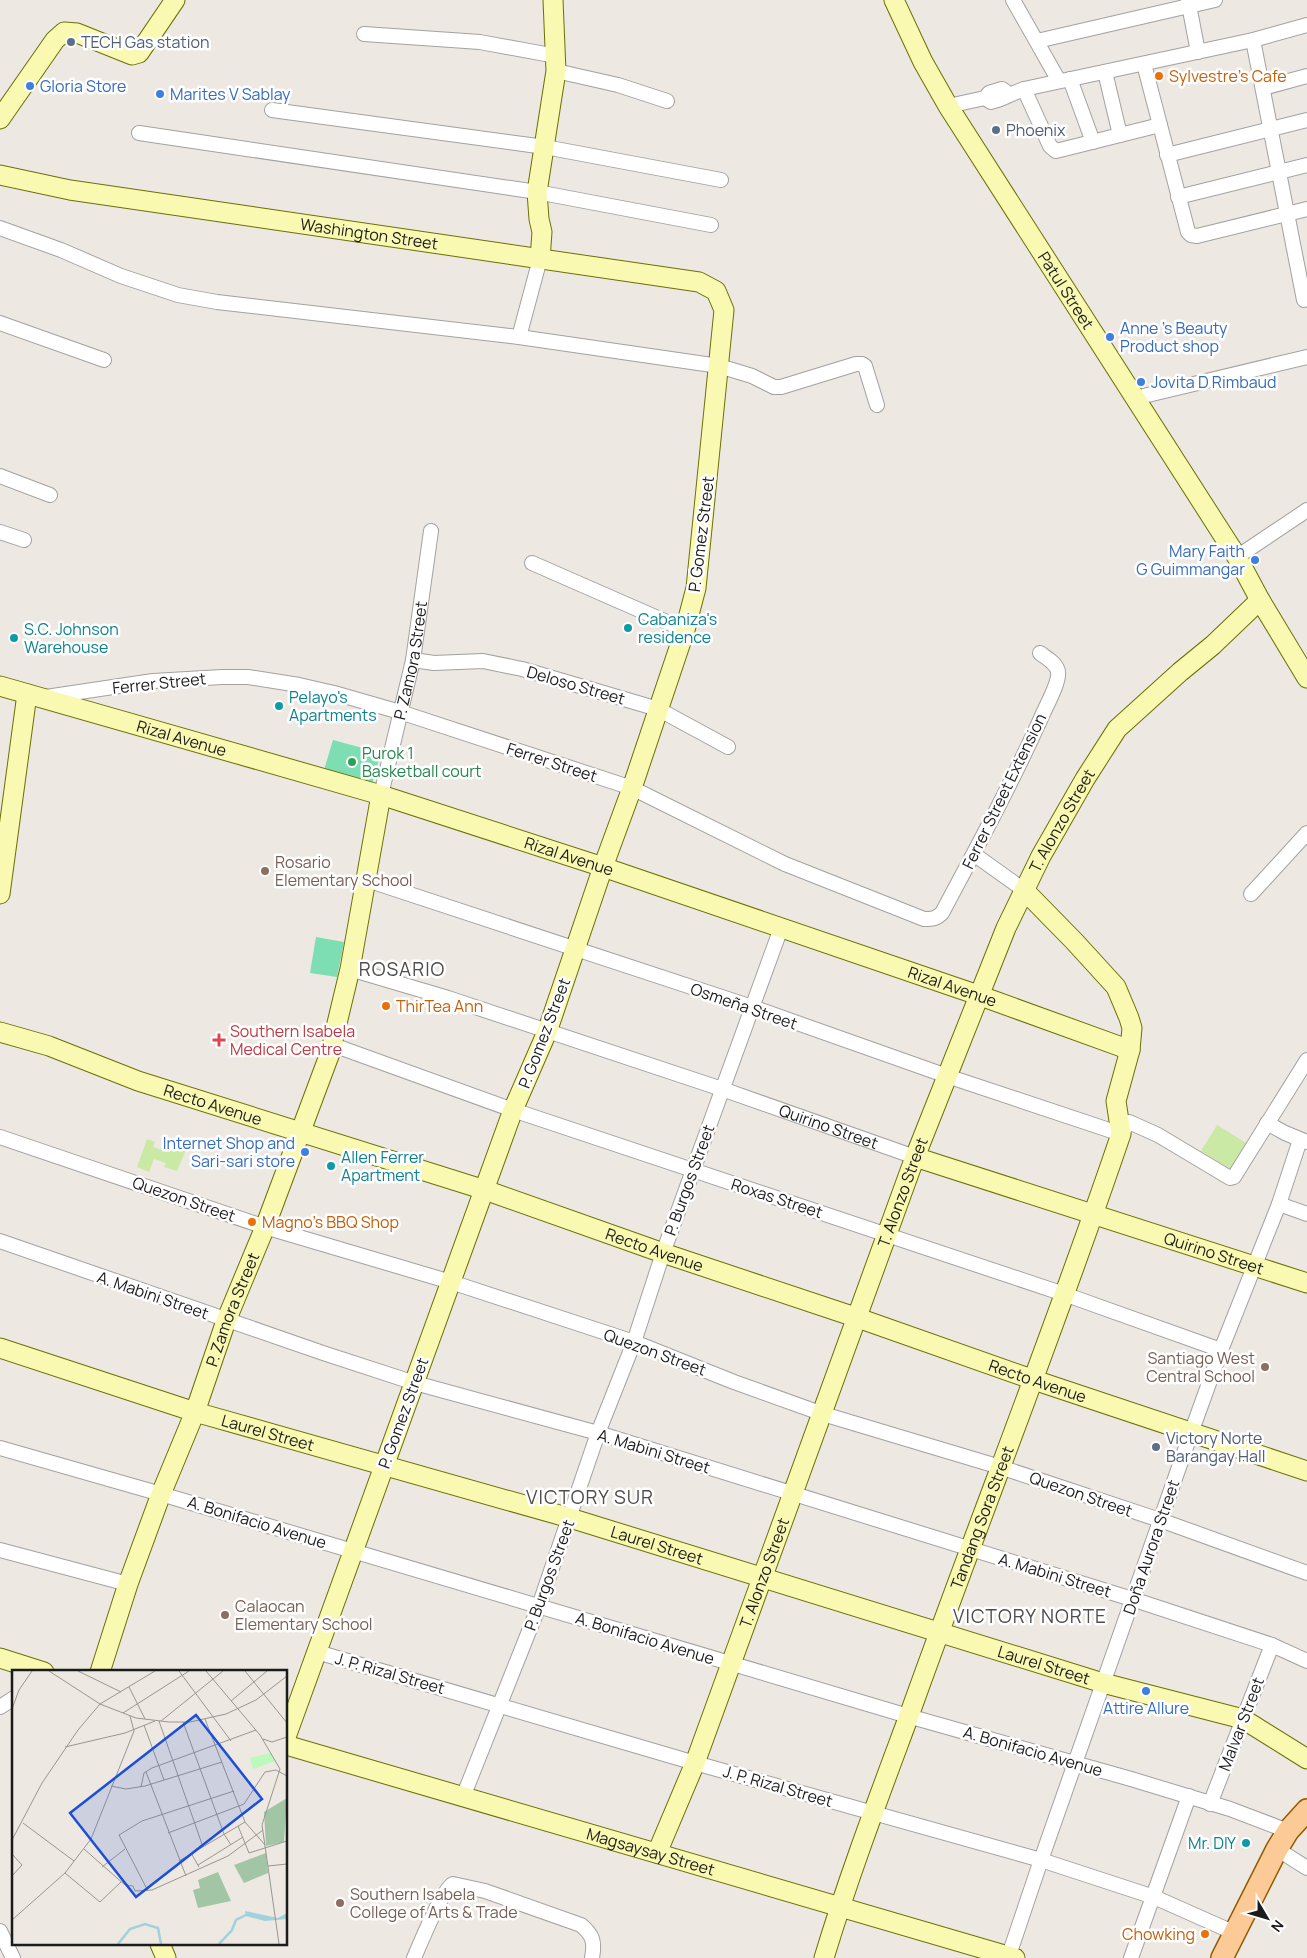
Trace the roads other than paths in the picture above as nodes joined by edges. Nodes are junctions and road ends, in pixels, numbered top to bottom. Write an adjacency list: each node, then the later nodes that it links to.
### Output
1 (176, 0): 22 (street)
2 (553, 0): 12 (street)
3 (894, 0): 20 (street, Patul Street)
4 (1215, 0): 6 (street)
5 (1015, 1): 10 (street)
6 (1188, 4): 10 (street); 11 (street)
7 (1307, 25): 9 (street)
8 (364, 34): 12 (street)
9 (1253, 40): 11 (street); 17 (street)
10 (1037, 41): 16 (street)
11 (1198, 52): 13 (street)
12 (556, 64): 19 (street); 29 (street)
13 (1144, 64): 14 (street); 24 (street)
14 (1105, 72): 16 (street); 27 (street)
15 (1307, 76): 17 (street)
16 (1065, 80): 18 (street); 28 (street)
17 (1262, 88): 25 (street)
18 (1024, 89): 20 (street); 28 (street)
19 (667, 100)
20 (948, 106): 50 (street, Patul Street)
21 (272, 110): 29 (street)
22 (2, 111)
23 (1307, 120): 25 (street)
24 (1160, 125): 27 (street); 30 (street)
25 (1271, 129): 30 (street); 32 (street)
26 (139, 133): 35 (street)
27 (1120, 135): 28 (street)
28 (1093, 142)
29 (545, 146): 34 (street); 35 (street)
30 (1167, 155): 36 (street)
31 (1307, 165): 32 (street)
32 (1279, 172): 36 (street); 38 (street)
33 (0, 174): 42 (street, Washington Street)
34 (721, 180)
35 (537, 192): 39 (street); 42 (street)
36 (1178, 197): 38 (street)
37 (1307, 209): 38 (street)
38 (1287, 214): 41 (street)
39 (711, 225)
40 (0, 228): 46 (street)
41 (1301, 254): 43 (street)
42 (540, 259): 44 (street, Washington Street); 46 (street)
43 (1304, 300)
44 (724, 310): 49 (street, P. Gomez Street)
45 (0, 323): 48 (street)
46 (519, 337): 49 (street)
47 (1307, 357): 50 (street)
48 (104, 360)
49 (719, 366): 51 (street); 61 (street, P. Gomez Street)
50 (1135, 398): 58 (street, Patul Street)
51 (877, 405)
52 (0, 476): 53 (street)
53 (50, 496)
54 (1307, 510): 58 (street)
55 (430, 531): 63 (street, P. Zamora Street)
56 (0, 532): 57 (street)
57 (24, 540)
58 (1237, 557): 60 (street, Patul Street)
59 (532, 563): 61 (street)
60 (1260, 600): 64 (street, Patul Street); 77 (street, T. Alonzo Street)
61 (685, 630): 67 (street, P. Gomez Street)
62 (1040, 653): 73 (street, Ferrer Street Extension)
63 (413, 660): 67 (street, Deloso Street); 68 (street, P. Zamora Street)
64 (1307, 678)
65 (0, 686): 66 (street, Rizal Avenue)
66 (34, 696): 68 (street, Ferrer Street); 71 (street, Rizal Avenue); 74 (street)
67 (658, 709): 69 (street, Deloso Street); 70 (street, P. Gomez Street)
68 (400, 712): 70 (street, Ferrer Street); 71 (street, P. Zamora Street)
69 (728, 747)
70 (632, 788): 75 (street, P. Gomez Street); 80 (street, Ferrer Street)
71 (381, 795): 75 (street, Rizal Avenue); 76 (street, P. Zamora Street)
72 (1307, 832): 79 (street)
73 (975, 855): 77 (street); 80 (street, Ferrer Street Extension)
74 (2, 866): 78 (street)
75 (603, 867): 81 (street, Rizal Avenue); 82 (street, P. Gomez Street)
76 (366, 880): 82 (street, Osmeña Street); 83 (street, P. Zamora Street)
77 (1024, 890): 84 (street, T. Alonzo Street); 89 (street)
78 (0, 894)
79 (1251, 894)
80 (924, 919)
81 (781, 928): 84 (street, Rizal Avenue); 85 (street, P. Burgos Street)
82 (574, 950): 85 (street, Osmeña Street); 87 (street, P. Gomez Street)
83 (350, 969): 87 (street, Quirino Street); 88 (street, P. Zamora Street)
84 (978, 995): 89 (street, Rizal Avenue); 91 (street, T. Alonzo Street)
85 (752, 1007): 91 (street, Osmeña Street); 92 (street, P. Burgos Street)
86 (0, 1032): 95 (street, Recto Avenue)
87 (547, 1032): 92 (street, Quirino Street); 93 (street, P. Gomez Street)
88 (333, 1045): 93 (street, Roxas Street); 95 (street, P. Zamora Street)
89 (1130, 1050): 96 (street)
90 (1307, 1060): 94 (street)
91 (947, 1076): 96 (street, Osmeña Street); 99 (street, T. Alonzo Street)
92 (722, 1089): 99 (street, Quirino Street); 100 (street, P. Burgos Street)
93 (514, 1110): 100 (street, Roxas Street); 101 (street, P. Gomez Street)
94 (1267, 1123): 96 (street); 98 (street)
95 (302, 1131): 101 (street, Recto Avenue); 105 (street, P. Zamora Street)
96 (1121, 1134): 104 (street, Tandang Sora Street)
97 (0, 1137): 105 (street, Quezon Street)
98 (1304, 1141): 102 (street, Doña Aurora Street)
99 (915, 1157): 104 (street, Quirino Street); 106 (street, T. Alonzo Street)
100 (692, 1170): 106 (street, Roxas Street); 108 (street, P. Burgos Street)
101 (485, 1190): 108 (street, Recto Avenue); 110 (street, P. Gomez Street)
102 (1279, 1204): 103 (street); 109 (street, Doña Aurora Street)
103 (1307, 1214)
104 (1093, 1216): 109 (street, Quirino Street); 112 (street, Tandang Sora Street)
105 (265, 1227): 110 (street, Quezon Street); 114 (street, P. Zamora Street)
106 (887, 1235): 112 (street, Roxas Street); 113 (street, T. Alonzo Street)
107 (0, 1241): 114 (street, A. Mabini Street)
108 (663, 1253): 113 (street, Recto Avenue); 115 (street, P. Burgos Street)
109 (1254, 1266): 111 (street, Quirino Street); 117 (street, Doña Aurora Street)
110 (451, 1282): 115 (street, Quezon Street); 119 (street, P. Gomez Street)
111 (1307, 1283)
112 (1064, 1294): 117 (street, Roxas Street); 118 (street, Tandang Sora Street)
113 (858, 1318): 118 (street, Recto Avenue); 121 (street, T. Alonzo Street)
114 (226, 1321): 119 (street, A. Mabini Street); 120 (street, P. Zamora Street)
115 (634, 1342): 121 (street, Quezon Street); 122 (street, P. Burgos Street)
116 (0, 1348): 120 (street, Laurel Street)
117 (1221, 1350): 123 (street, Doña Aurora Street)
118 (1034, 1380): 123 (street, Recto Avenue); 126 (street, Tandang Sora Street)
119 (415, 1383): 122 (street, A. Mabini Street); 125 (street, P. Gomez Street)
120 (194, 1412): 125 (street, Laurel Street); 128 (street, P. Zamora Street)
121 (823, 1414): 126 (street, Quezon Street); 129 (street, T. Alonzo Street)
122 (598, 1433): 129 (street, A. Mabini Street); 130 (street, P. Burgos Street)
123 (1190, 1433): 127 (street, Recto Avenue); 131 (street, Doña Aurora Street)
124 (0, 1448): 128 (street, A. Bonifacio Avenue)
125 (383, 1466): 130 (street, Laurel Street); 134 (street, P. Gomez Street)
126 (1000, 1467): 131 (street, Quezon Street); 132 (street, Tandang Sora Street)
127 (1307, 1471)
128 (161, 1494): 134 (street, A. Bonifacio Avenue); 137 (street, P. Zamora Street)
129 (794, 1495): 132 (street, A. Mabini Street); 136 (street, T. Alonzo Street)
130 (570, 1518): 136 (street, Laurel Street); 139 (street, P. Burgos Street)
131 (1160, 1520): 135 (street, Quezon Street); 138 (street, Doña Aurora Street)
132 (969, 1548): 138 (street, A. Mabini Street); 140 (street, Tandang Sora Street)
133 (0, 1550): 137 (street)
134 (353, 1551): 139 (street, A. Bonifacio Avenue); 142 (street, P. Gomez Street)
135 (1307, 1573)
136 (764, 1577): 140 (street, Laurel Street); 145 (street, T. Alonzo Street)
137 (128, 1584): 147 (street, P. Zamora Street)
138 (1132, 1599): 141 (street, A. Mabini Street); 148 (street, Doña Aurora Street)
139 (539, 1606): 145 (street, A. Bonifacio Avenue); 150 (street, P. Burgos Street)
140 (938, 1632): 148 (street, Laurel Street); 152 (street, Tandang Sora Street)
141 (1272, 1644): 144 (street, A. Mabini Street); 153 (street, Malvar Street)
142 (317, 1652): 150 (street, J. P. Rizal Street); 154 (street, P. Gomez Street)
143 (0, 1658): 146 (street)
144 (1307, 1661)
145 (731, 1664): 152 (street, A. Bonifacio Avenue); 158 (street, T. Alonzo Street)
146 (38, 1670)
147 (101, 1670)
148 (1103, 1683): 153 (street, Laurel Street); 157 (street, Doña Aurora Street)
149 (12, 1699): 151 (street)
150 (500, 1704): 158 (street, J. P. Rizal Street); 160 (street, P. Burgos Street)
151 (0, 1707)
152 (908, 1716): 157 (street, A. Bonifacio Avenue); 163 (street, Tandang Sora Street)
153 (1243, 1719): 156 (street, Laurel Street); 161 (street, Malvar Street)
154 (288, 1732)
155 (288, 1747): 160 (street, Magsaysay Street)
156 (1307, 1758)
157 (1075, 1762): 159 (street, A. Bonifacio Avenue); 167 (street, Doña Aurora Street)
158 (695, 1763): 163 (street, J. P. Rizal Street); 166 (street, T. Alonzo Street)
159 (1189, 1796): 161 (street, A. Bonifacio Avenue); 169 (street)
160 (462, 1797): 166 (street, Magsaysay Street)
161 (1210, 1804): 164 (street, A. Bonifacio Avenue)
162 (1307, 1810): 164 (main road)
163 (872, 1812): 167 (street, J. P. Rizal Street); 170 (street, Tandang Sora Street)
164 (1288, 1831): 165 (main road)
165 (1277, 1849): 168 (street); 172 (main road)
166 (657, 1854): 170 (street, Magsaysay Street)
167 (1041, 1860): 169 (street, J. P. Rizal Street); 174 (street, Doña Aurora Street)
168 (1307, 1868)
169 (1154, 1897): 172 (street, J. P. Rizal Street); 180 (street)
170 (839, 1906): 174 (street, Magsaysay Street); 179 (street, Tandang Sora Street)
171 (0, 1930): 175 (street)
172 (1235, 1934): 181 (main road)
173 (161, 1946): 176 (street)
174 (1011, 1957)
175 (13, 1958)
176 (166, 1958)
177 (414, 1958): 178 (street)
178 (592, 1958)
179 (824, 1958)
180 (1131, 1958)
181 (1222, 1958)

